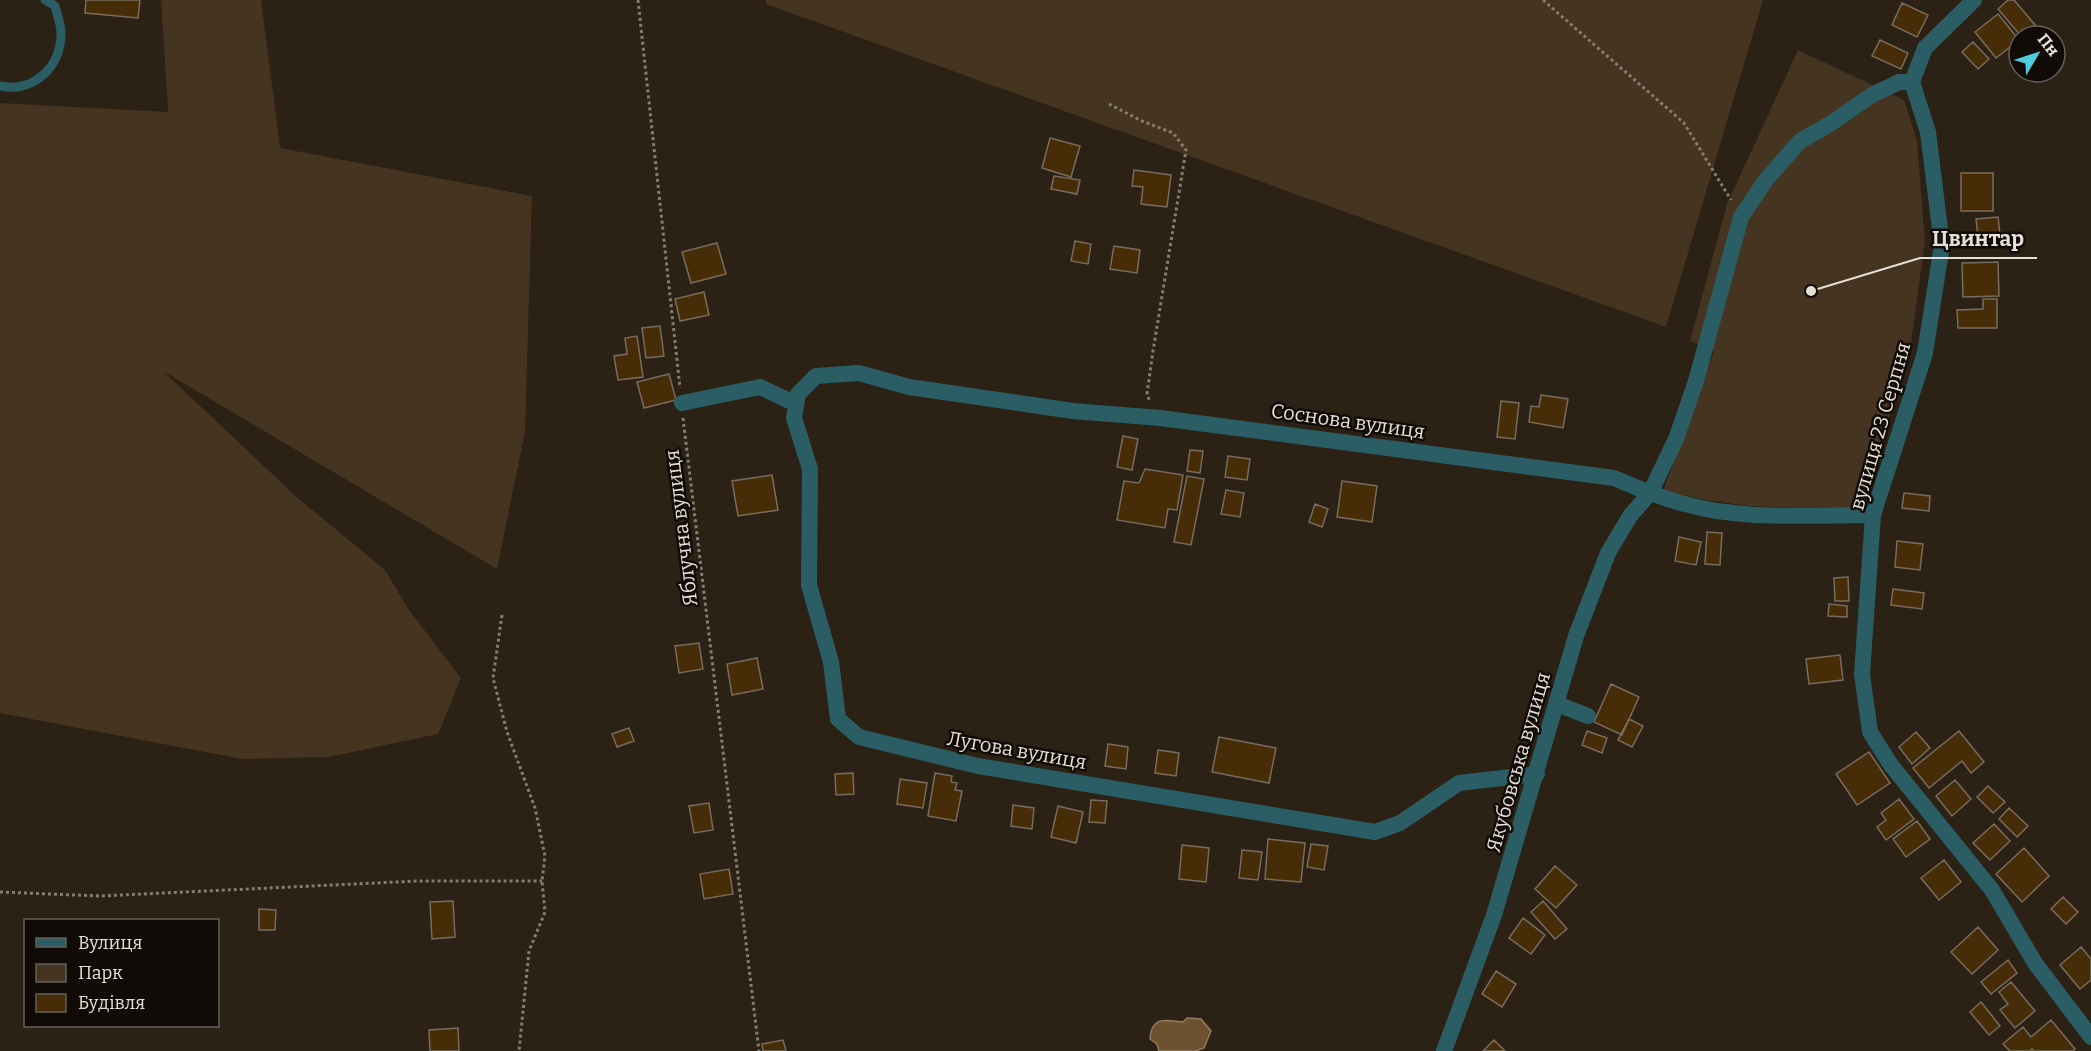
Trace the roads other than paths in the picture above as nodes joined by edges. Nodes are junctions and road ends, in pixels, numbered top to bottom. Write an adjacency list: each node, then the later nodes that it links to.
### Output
1 (45, 0): 4 (lane)
2 (1974, 0): 3 (street)
3 (1912, 82): 7 (street, Якубовська вулиця); 8 (street, вулиця 23 Серпня)
4 (0, 86)
5 (682, 403): 6 (street)
6 (796, 404): 7 (street, Соснова вулиця); 11 (street, Лугова вулиця)
7 (1650, 494): 8 (street, Соснова вулиця); 9 (street, Якубовська вулиця)
8 (1873, 515): 12 (street, вулиця 23 Серпня)
9 (1557, 704): 10 (street); 11 (street, Якубовська вулиця)
10 (1588, 716)
11 (1537, 774): 13 (street, Якубовська вулиця)
12 (2091, 1037)
13 (1444, 1051)

